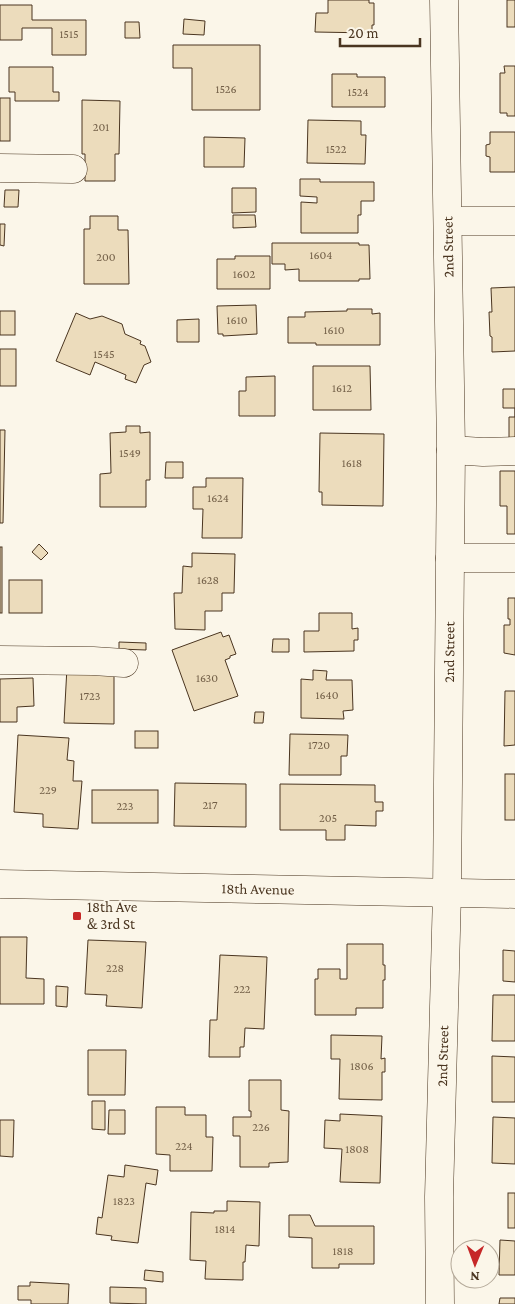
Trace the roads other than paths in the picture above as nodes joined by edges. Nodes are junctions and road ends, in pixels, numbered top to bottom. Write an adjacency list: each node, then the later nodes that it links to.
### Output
1 (444, 0): 4 (street, 2nd Street)
2 (0, 168): 3 (street)
3 (74, 169)
4 (448, 221): 5 (street); 6 (street, 2nd Street)
5 (515, 221)
6 (451, 450): 7 (street); 8 (street, 2nd Street)
7 (515, 451)
8 (450, 558): 9 (street); 13 (street, 2nd Street)
9 (515, 558)
10 (0, 660): 11 (street)
11 (124, 663)
12 (0, 884): 13 (street, 18th Avenue)
13 (447, 893): 14 (street, 18th Avenue); 15 (street, 2nd Street)
14 (515, 894)
15 (440, 1304)

